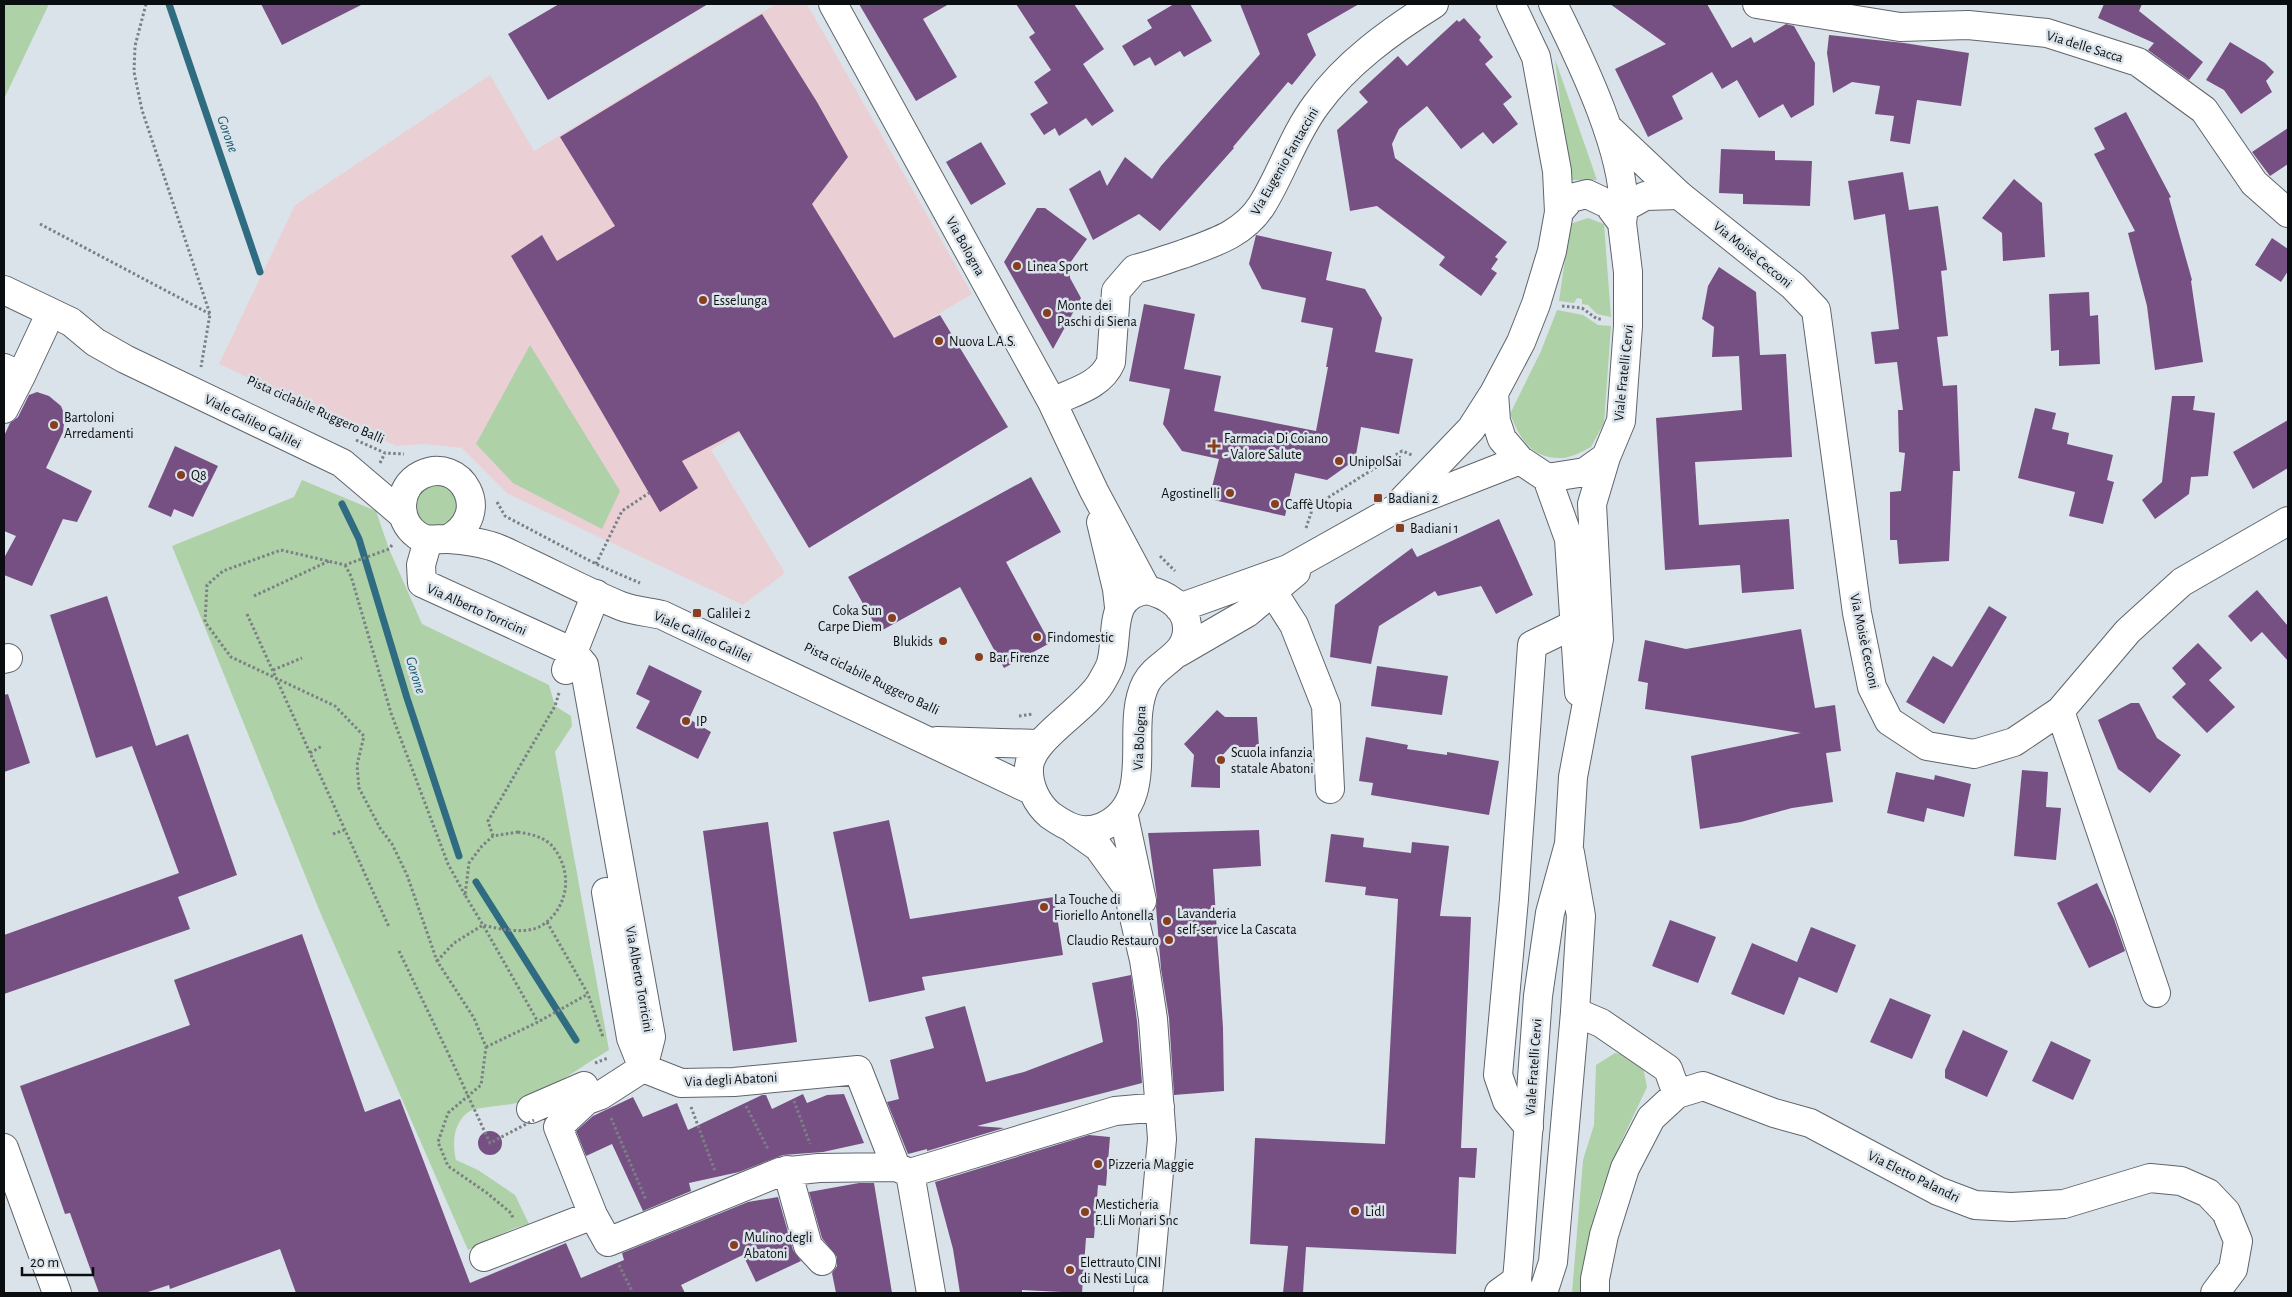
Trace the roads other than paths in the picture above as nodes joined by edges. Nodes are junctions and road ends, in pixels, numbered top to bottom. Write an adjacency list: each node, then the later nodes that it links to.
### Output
1 (833, 4): 19 (street, Via Bologna)
2 (1434, 4): 19 (street, Via Eugenio Fantaccini)
3 (1511, 4): 10 (street)
4 (1553, 4): 6 (street, Viale Fratelli Cervi)
5 (1757, 4): 11 (street, Via delle Sacca)
6 (1606, 126): 7 (street, Viale Fratelli Cervi); 9 (street)
7 (1622, 180): 8 (street); 9 (street); 12 (street, Viale Fratelli Cervi)
8 (1587, 194): 10 (street); 12 (street)
9 (1679, 195): 12 (street); 38 (street, Via Moisè Cecconi)
10 (1559, 212): 18 (street)
11 (2288, 213)
12 (1624, 215): 21 (street, Viale Fratelli Cervi)
13 (4, 290): 16 (street, Viale Galileo Galilei)
14 (4, 308): 15 (street, Viale Galileo Galilei)
15 (44, 327): 16 (street, Viale Galileo Galilei); 17 (street)
16 (95, 342): 26 (street, Viale Galileo Galilei)
17 (12, 372): 20 (street)
18 (1494, 393): 22 (street); 25 (street)
19 (1052, 402): 24 (street, Via Bologna)
20 (4, 409)
21 (1606, 457): 23 (street); 39 (street, Viale Fratelli Cervi)
22 (1520, 460): 23 (street); 25 (street)
23 (1547, 478): 35 (street)
24 (1094, 491): 30 (street); 33 (street)
25 (1395, 509): 29 (street)
26 (402, 514): 28 (street, Viale Galileo Galilei); 28 (street)
27 (2288, 521): 38 (street, Via Moisè Cecconi)
28 (438, 539): 32 (street, Viale Galileo Galilei); 37 (street, Via Alberto Torricini)
29 (1320, 552): 31 (street); 34 (street)
30 (1146, 590): 33 (street); 34 (street)
31 (1273, 592): 36 (street); 42 (street)
32 (596, 594): 37 (street); 40 (street, Viale Galileo Galilei)
33 (1119, 607): 41 (street)
34 (1179, 608): 36 (street, Via Bologna)
35 (1573, 625): 39 (street); 47 (street)
36 (1178, 653): 44 (street, Via Bologna)
37 (569, 660): 50 (street, Via Alberto Torricini); 54 (street, Via Alberto Torricini)
38 (2060, 711): 51 (street)
39 (1583, 728): 46 (street, Viale Fratelli Cervi)
40 (925, 740): 41 (street); 43 (street, Viale Galileo Galilei)
41 (1038, 744): 43 (street)
42 (1330, 789)
43 (1033, 791): 45 (street)
44 (1123, 812): 45 (street, Via Bologna); 49 (street)
45 (1074, 830): 49 (street)
46 (1569, 844): 48 (street, Viale Fratelli Cervi); 52 (street, Viale Fratelli Cervi)
47 (1514, 899): 48 (street); 59 (street)
48 (1550, 912): 59 (street, Viale Fratelli Cervi)
49 (1144, 960): 57 (street)
50 (620, 970): 53 (street); 54 (street, Via Alberto Torricini)
51 (2156, 993)
52 (1575, 1012): 55 (street); 70 (street, Viale Fratelli Cervi)
53 (619, 1034)
54 (643, 1068): 56 (street); 61 (street, Via degli Abatoni)
55 (1677, 1094): 71 (street); 72 (street, Via Eletto Palandri)
56 (588, 1100): 58 (street); 63 (street)
57 (1160, 1107): 61 (street); 69 (street)
58 (532, 1115)
59 (1529, 1127): 66 (street, Viale Fratelli Cervi)
60 (4, 1148): 67 (street)
61 (903, 1170): 62 (street); 68 (street, Via degli Abatoni)
62 (784, 1171): 63 (street); 65 (street)
63 (593, 1215): 64 (street)
64 (484, 1257)
65 (822, 1261)
66 (1512, 1289)
67 (56, 1293)
68 (931, 1293)
69 (1148, 1293)
70 (1543, 1293)
71 (1595, 1293)
72 (2215, 1293)

